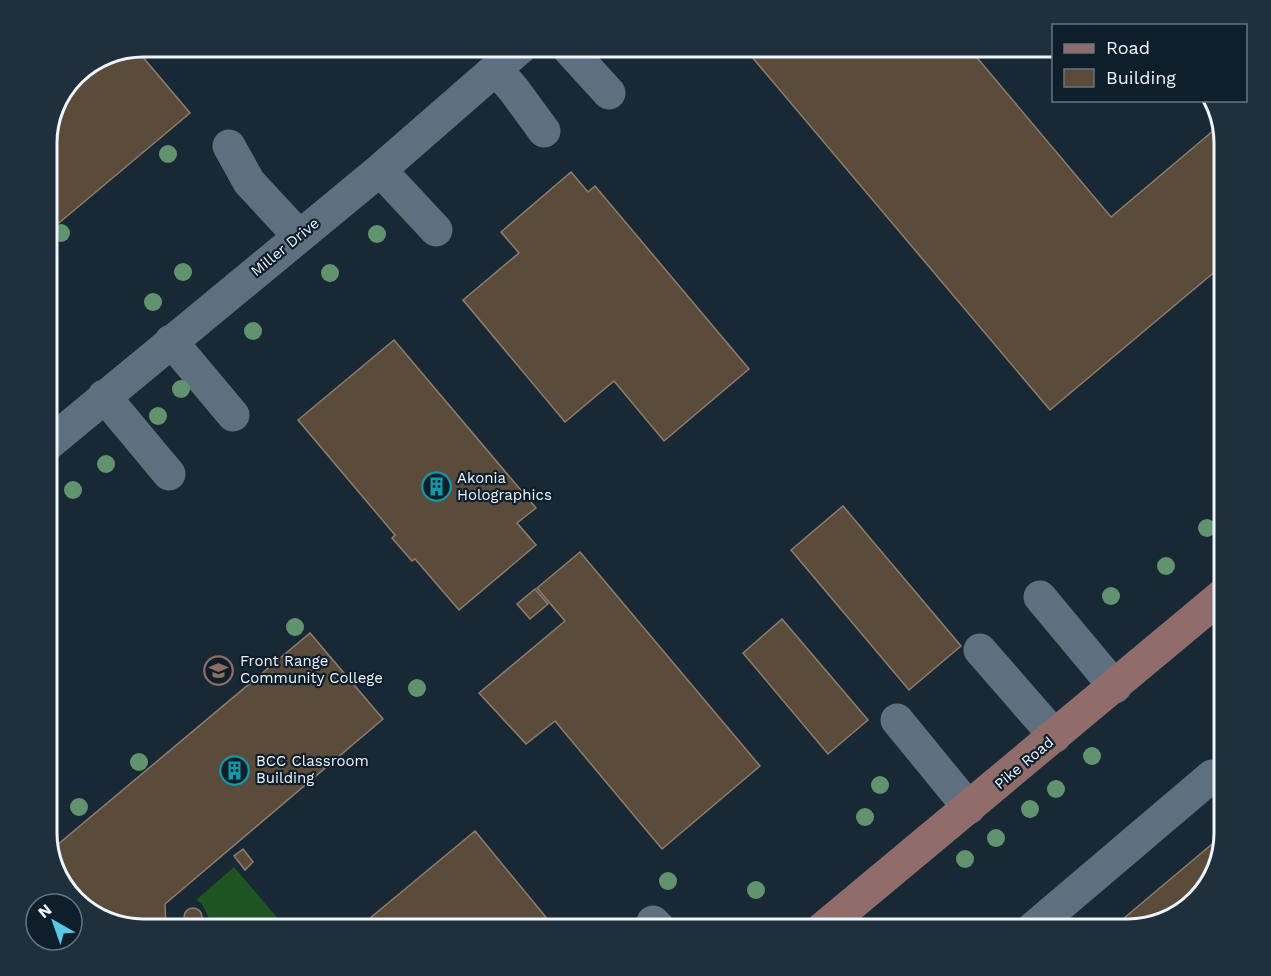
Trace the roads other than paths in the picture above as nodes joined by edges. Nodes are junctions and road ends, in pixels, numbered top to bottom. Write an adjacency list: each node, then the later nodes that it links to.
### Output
1 (509, 57): 3 (street, Miller Drive)
2 (577, 57): 4 (street)
3 (496, 69): 5 (street); 7 (street, Miller Drive)
4 (609, 93)
5 (544, 131)
6 (229, 147): 9 (street)
7 (380, 170): 8 (street); 9 (street, Miller Drive)
8 (436, 230)
9 (299, 236): 10 (street, Miller Drive)
10 (171, 341): 11 (street, Miller Drive); 12 (street)
11 (104, 396): 13 (street, Miller Drive); 14 (street)
12 (233, 415)
13 (57, 436)
14 (169, 474)
15 (1040, 597): 18 (street)
16 (1214, 603): 18 (main road, Pike Road)
17 (980, 650): 20 (street)
18 (1115, 687): 20 (main road, Pike Road)
19 (897, 720): 22 (street)
20 (1055, 736): 22 (main road, Pike Road)
21 (1214, 777): 24 (street)
22 (969, 808): 23 (main road, Pike Road)
23 (835, 919)
24 (1045, 919)

